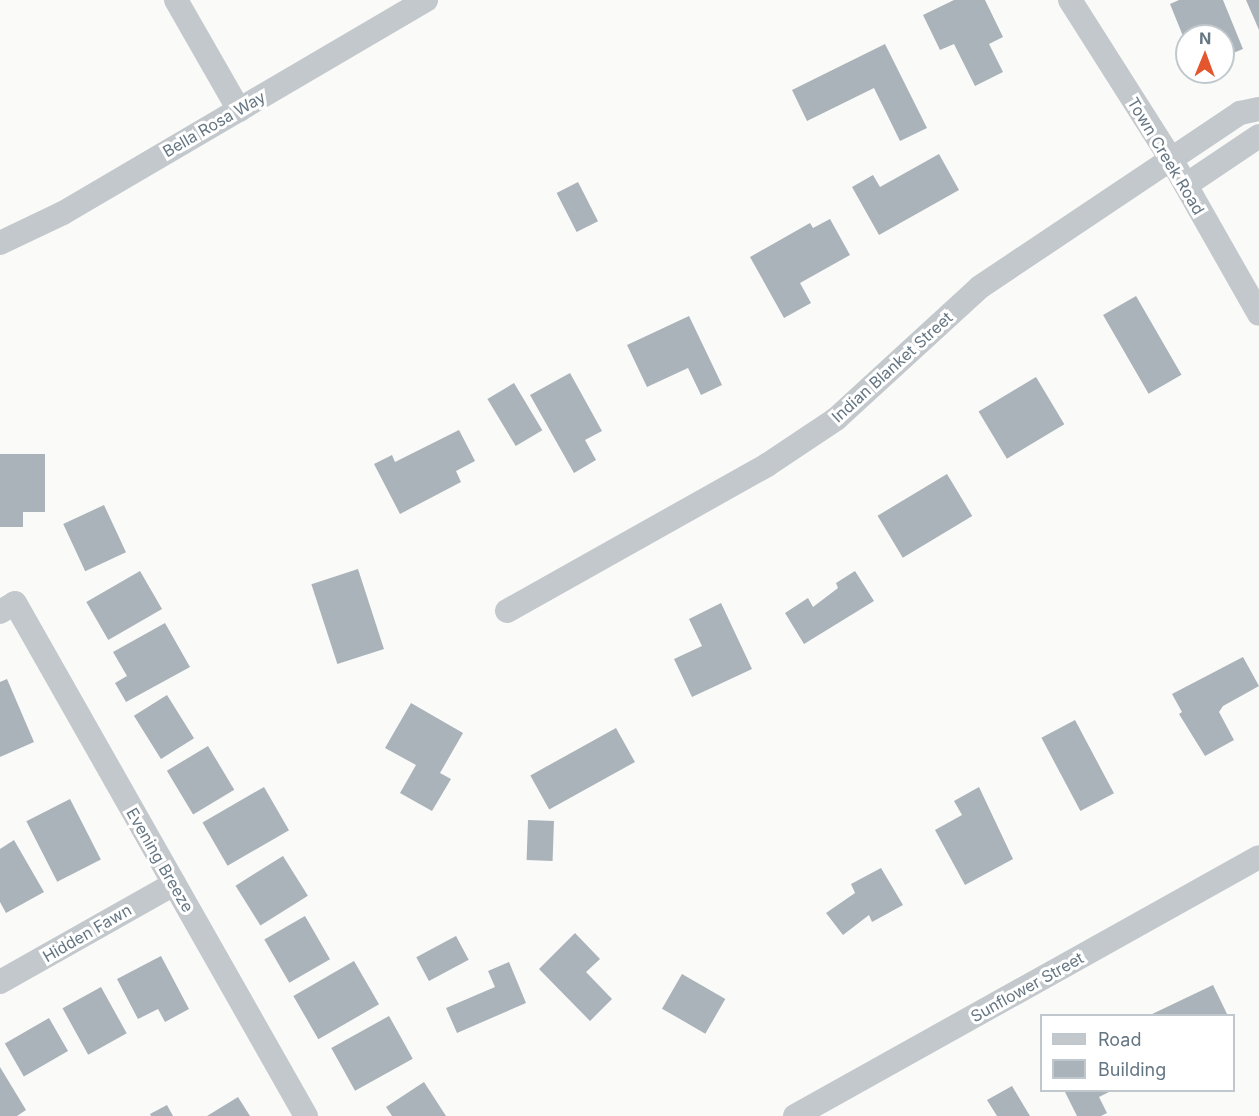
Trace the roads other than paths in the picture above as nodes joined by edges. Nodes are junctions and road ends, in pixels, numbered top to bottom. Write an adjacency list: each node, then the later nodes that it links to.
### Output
1 (176, 0): 5 (street)
2 (426, 0): 5 (street, Bella Rosa Way)
3 (1070, 0): 7 (street, Town Creek Road)
4 (1259, 109): 7 (street, Indian Blanket Street)
5 (239, 110): 9 (street, Bella Rosa Way)
6 (1259, 136): 8 (street)
7 (1171, 159): 8 (street, Town Creek Road); 12 (street, Indian Blanket Street)
8 (1186, 185): 10 (street, Town Creek Road)
9 (0, 243)
10 (1259, 314)
11 (8, 608): 14 (street, Evening Breeze)
12 (507, 611)
13 (1259, 857): 17 (street, Sunflower Street)
14 (174, 884): 15 (street, Hidden Fawn); 16 (street, Evening Breeze)
15 (0, 982)
16 (306, 1116)
17 (795, 1116)

